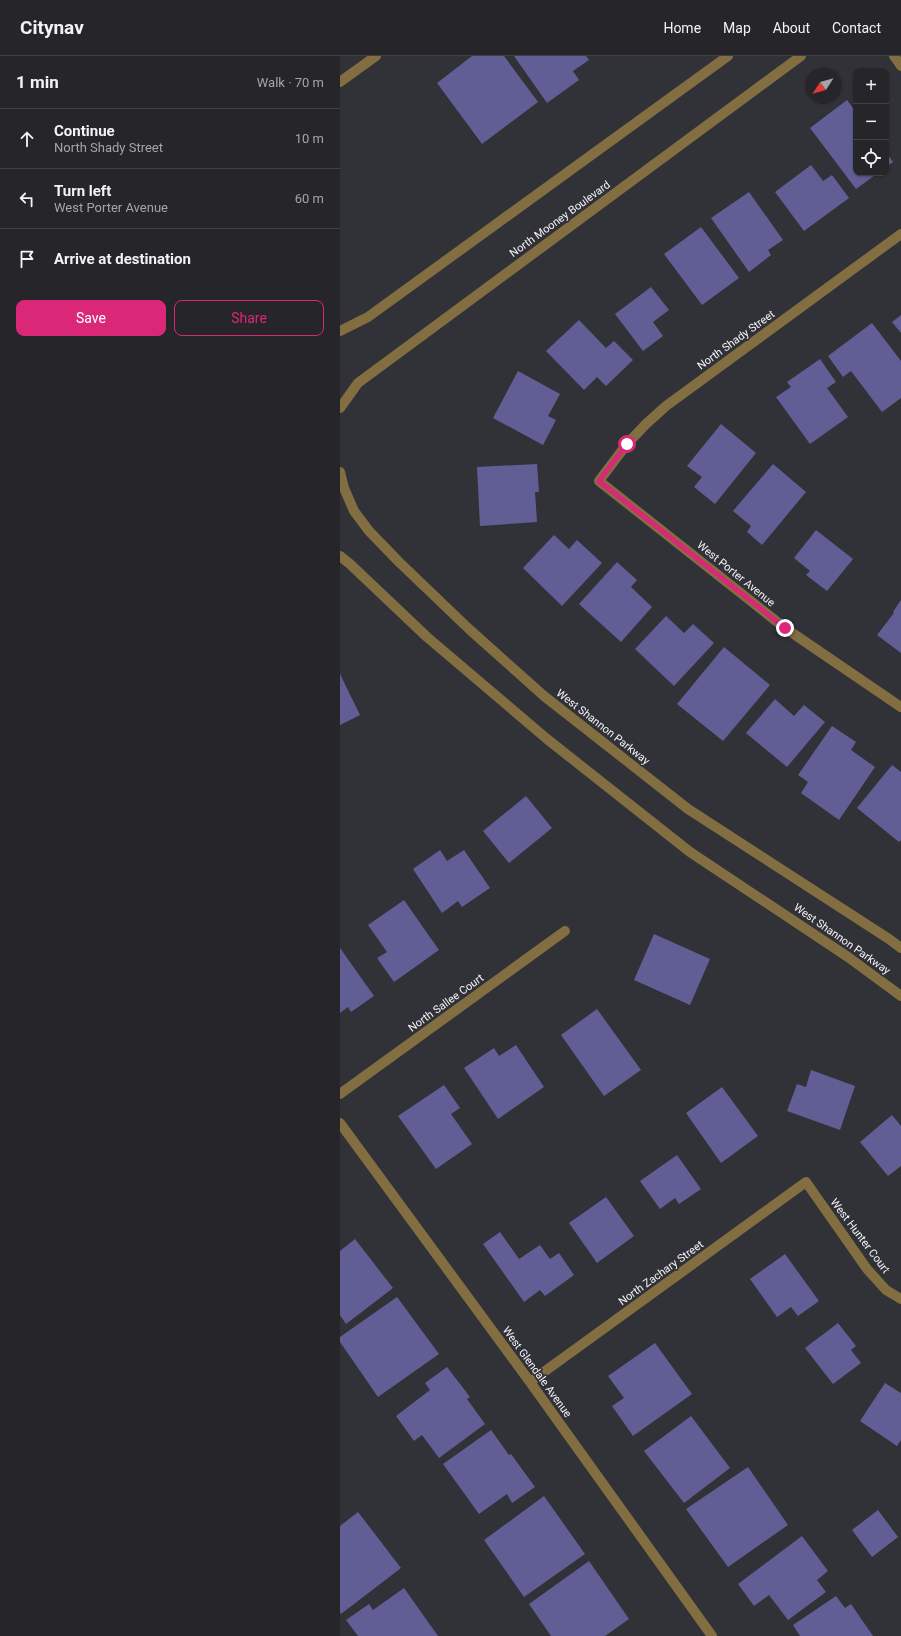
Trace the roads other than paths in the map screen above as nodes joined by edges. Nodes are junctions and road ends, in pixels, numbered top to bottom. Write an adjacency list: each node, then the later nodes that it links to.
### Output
1 (376, 56): 6 (street)
2 (728, 56): 8 (street)
3 (801, 56): 9 (street, North Mooney Boulevard)
4 (894, 56): 5 (street)
5 (901, 66)
6 (340, 82)
7 (901, 234): 11 (street, North Shady Street)
8 (340, 331)
9 (340, 408)
10 (340, 472): 15 (street, West Shannon Parkway)
11 (599, 481): 13 (street, West Porter Avenue)
12 (340, 556): 16 (street, West Shannon Parkway)
13 (901, 706)
14 (565, 931): 17 (street, North Sallee Court)
15 (901, 948)
16 (901, 996)
17 (340, 1094)
18 (340, 1123): 21 (street, West Glendale Avenue)
19 (806, 1182): 20 (street, West Hunter Court); 21 (street, North Zachary Street)
20 (901, 1299)
21 (530, 1382): 22 (street, West Glendale Avenue)
22 (712, 1636)

